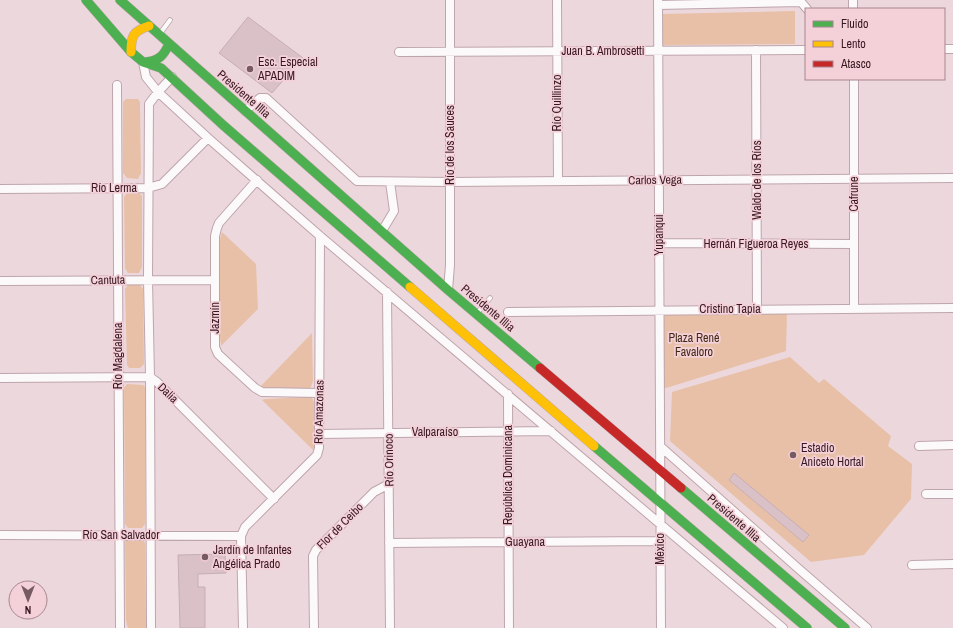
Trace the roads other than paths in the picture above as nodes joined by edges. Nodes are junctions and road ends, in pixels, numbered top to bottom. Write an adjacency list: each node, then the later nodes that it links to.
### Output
1 (86, 0): 15 (main road)
2 (120, 0): 8 (main road, Presidente Illia)
3 (450, 0): 17 (street, Río de los Sauces)
4 (557, 0): 13 (street, Río Quillinzo)
5 (658, 2): 6 (street); 14 (street, Yupanqui)
6 (806, 8)
7 (170, 20): 9 (lane)
8 (149, 26): 9 (main road, Presidente Illia); 15 (main road)
9 (159, 35): 10 (main road, Presidente Illia)
10 (170, 44): 18 (main road); 23 (main road, Presidente Illia)
11 (756, 50): 12 (street, Juan B. Ambrosetti); 14 (street, Juan B. Ambrosetti); 26 (street, Waldo de los Ríos)
12 (805, 50)
13 (557, 51): 14 (street, Juan B. Ambrosetti); 17 (street, Juan B. Ambrosetti); 30 (street, Río Quillinzo)
14 (658, 51): 29 (street, Yupanqui)
15 (131, 52): 18 (main road)
16 (399, 52): 17 (street, Juan B. Ambrosetti)
17 (450, 52): 32 (street, Río de los Sauces)
18 (143, 62): 19 (main road); 22 (street)
19 (172, 77): 22 (street); 71 (main road)
20 (854, 80): 27 (street, Cafrune)
21 (117, 85): 33 (street, Río Magdalena)
22 (158, 92): 24 (street); 34 (street)
23 (245, 111): 31 (street, Carlos Vega); 36 (main road, Presidente Illia)
24 (208, 138): 28 (street); 34 (street, Río Lerma)
25 (953, 178): 27 (street, Carlos Vega)
26 (757, 179): 27 (street, Carlos Vega); 29 (street, Carlos Vega); 39 (street, Waldo de los Ríos)
27 (854, 179): 40 (street, Cafrune)
28 (258, 180): 37 (street); 43 (street, Jazmín)
29 (659, 180): 30 (street, Carlos Vega); 38 (street, Yupanqui)
30 (558, 181): 32 (street, Carlos Vega)
31 (390, 182): 32 (street, Carlos Vega); 36 (street)
32 (450, 182): 45 (street, Río de los Sauces)
33 (117, 188): 34 (street, Río Lerma); 35 (street, Río Lerma); 41 (street, Río Magdalena)
34 (148, 188): 42 (street)
35 (0, 189)
36 (382, 231): 45 (main road, Presidente Illia)
37 (320, 236): 46 (street); 57 (street, Río Amazonas)
38 (659, 243): 39 (street, Hernán Figueroa Reyes); 51 (street, Yupanqui)
39 (757, 244): 40 (street, Hernán Figueroa Reyes); 50 (street, Waldo de los Ríos)
40 (854, 244): 48 (street, Cafrune)
41 (118, 280): 42 (street, Cantuta); 44 (street, Cantuta); 54 (street, Río Magdalena)
42 (148, 280): 43 (street, Cantuta); 55 (street)
43 (215, 280): 57 (street, Jazmín)
44 (0, 281)
45 (448, 290): 53 (main road, Presidente Illia)
46 (387, 292): 58 (street); 61 (street, Río Orinoco)
47 (490, 298): 53 (lane)
48 (854, 308): 49 (street, Cristino Tapia); 50 (street, Cristino Tapia)
49 (953, 308)
50 (757, 309): 51 (street, Cristino Tapia)
51 (659, 310): 52 (street, Cristino Tapia); 65 (street, Yupanqui)
52 (508, 312)
53 (476, 314): 66 (main road, Presidente Illia)
54 (118, 377): 55 (street, Dalia); 56 (street, Dalia); 74 (street, Río Magdalena)
55 (150, 377): 70 (street, Dalia); 75 (street)
56 (0, 378)
57 (319, 393): 62 (street, Río Amazonas)
58 (508, 394): 59 (street); 60 (street, República Dominicana)
59 (551, 431): 60 (street, Valparaíso); 72 (street)
60 (508, 432): 61 (street, Valparaíso); 78 (street, República Dominicana)
61 (388, 433): 62 (street, Valparaíso); 67 (street, Río Orinoco)
62 (319, 434): 70 (street, Río Amazonas)
63 (953, 445): 64 (street)
64 (919, 446)
65 (660, 447): 66 (street, Yupanqui); 82 (street)
66 (660, 470): 71 (street, México); 83 (main road, Presidente Illia)
67 (389, 484): 79 (street, Río Orinoco); 87 (street, Flor de Ceibo)
68 (926, 494): 69 (street)
69 (953, 494)
70 (274, 499): 76 (street, Río Amazonas)
71 (659, 502): 72 (street, México); 92 (main road)
72 (660, 523): 77 (street, México); 91 (street)
73 (0, 535): 74 (street, Río San Salvador)
74 (119, 535): 75 (street, Río San Salvador); 84 (street, Río Magdalena)
75 (150, 535): 76 (street, Río San Salvador); 85 (street)
76 (241, 536): 86 (street)
77 (660, 541): 78 (street, Guayana); 90 (street, México)
78 (508, 542): 79 (street, Guayana); 89 (street, República Dominicana)
79 (389, 543): 88 (street, Río Orinoco)
80 (953, 564): 81 (street)
81 (912, 565)
82 (800, 570): 83 (street); 94 (street)
83 (790, 581): 93 (main road, Presidente Illia)
84 (120, 628)
85 (151, 628)
86 (243, 628)
87 (314, 628)
88 (390, 628)
89 (509, 628)
90 (661, 628)
91 (783, 628)
92 (807, 628)
93 (845, 628)
94 (867, 628)

